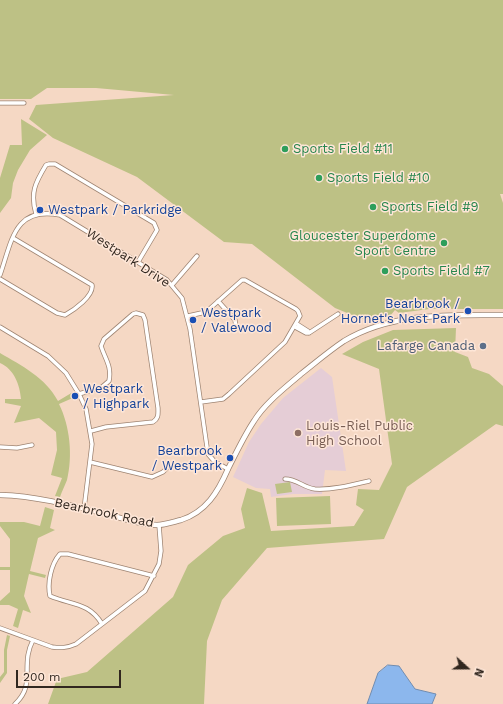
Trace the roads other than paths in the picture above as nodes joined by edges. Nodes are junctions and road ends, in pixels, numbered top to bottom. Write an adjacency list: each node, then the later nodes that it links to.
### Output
1 (0, 103): 2 (street)
2 (24, 103)
3 (36, 214): 4 (street); 6 (street, Westpark Drive); 6 (street)
4 (13, 238): 7 (street); 8 (street)
5 (197, 256): 9 (street)
6 (138, 262): 9 (street, Westpark Drive)
7 (0, 275)
8 (0, 279)
9 (172, 285): 13 (street, Westpark Drive)
10 (218, 301): 13 (street); 14 (street); 16 (street)
11 (338, 314): 14 (street)
12 (503, 315): 24 (street, Bearbrook Road)
13 (188, 316): 18 (street, Westpark Drive)
14 (296, 325): 18 (street)
15 (0, 327): 17 (street)
16 (236, 328)
17 (79, 394): 19 (street); 19 (street)
18 (201, 402): 24 (street, Westpark Drive)
19 (90, 431): 22 (street)
20 (32, 445): 21 (street)
21 (0, 447)
22 (90, 462): 23 (street); 28 (street)
23 (167, 468)
24 (228, 469): 29 (street, Bearbrook Road)
25 (285, 479): 26 (street)
26 (370, 482)
27 (0, 495): 28 (street, Bearbrook Road)
28 (84, 509): 29 (street, Bearbrook Road)
29 (159, 525): 30 (street)
30 (154, 576): 31 (street); 31 (street)
31 (102, 624): 33 (street)
32 (0, 628): 33 (street)
33 (33, 640): 34 (street)
34 (14, 704)

